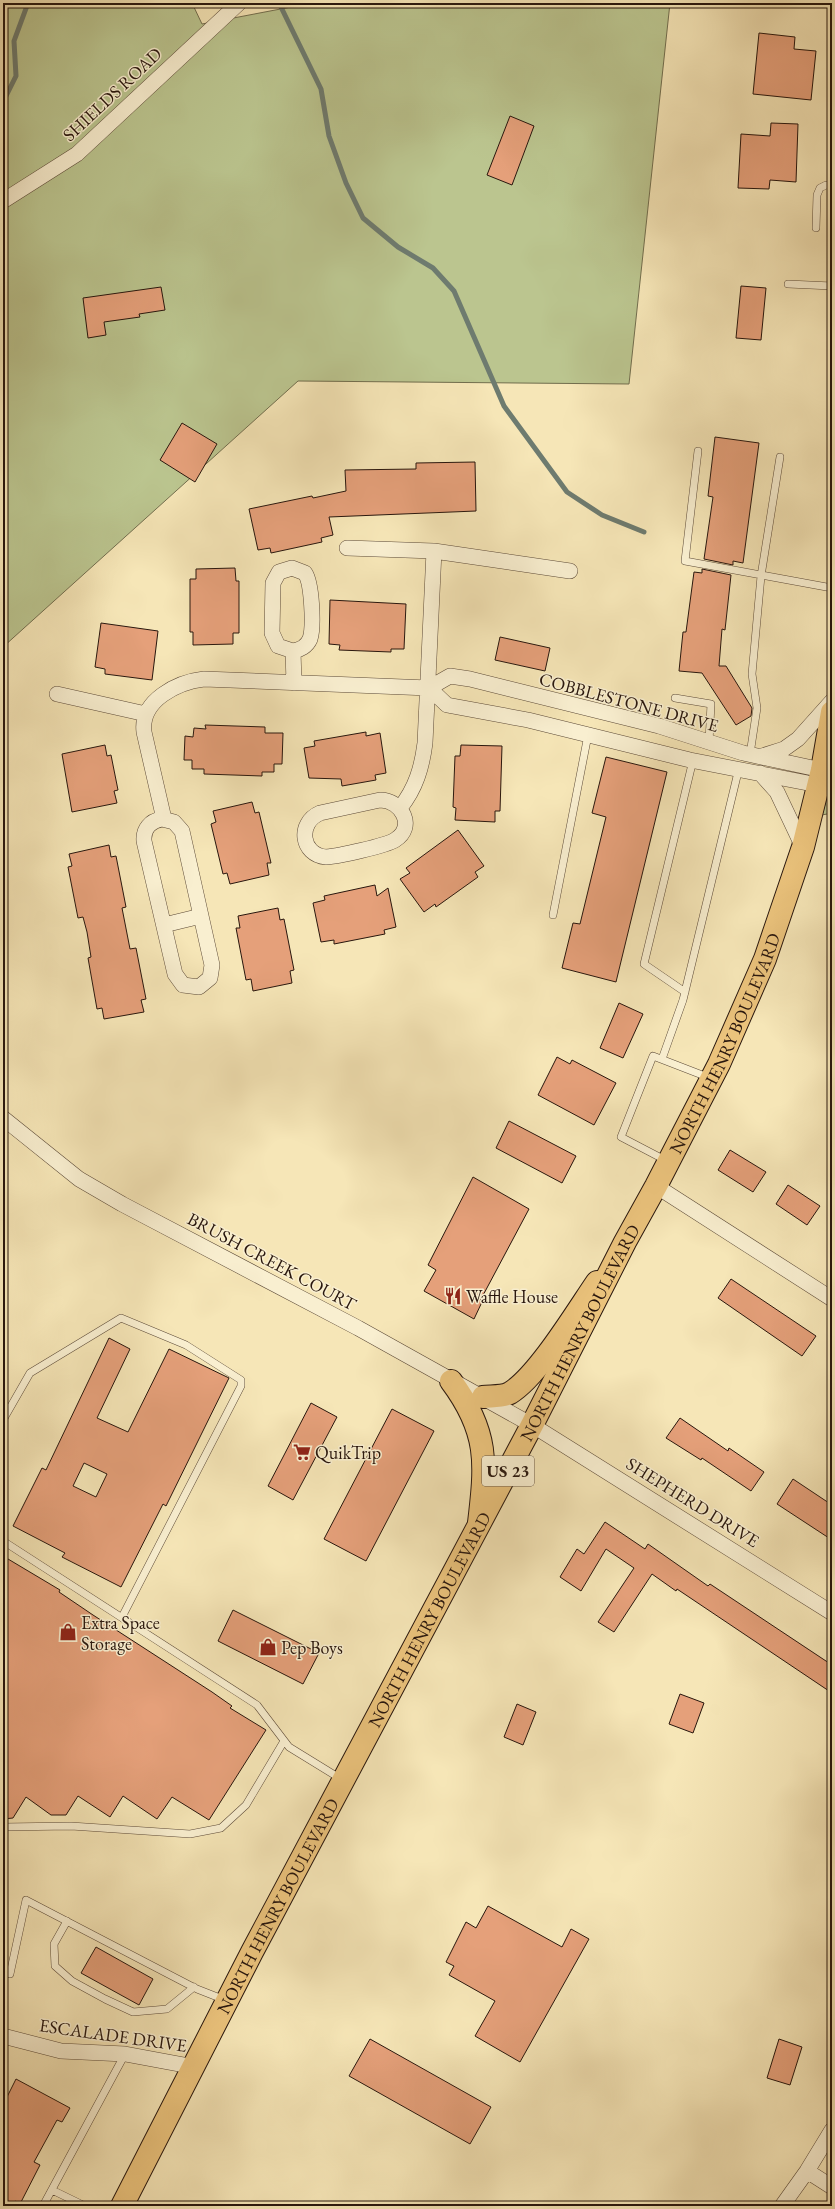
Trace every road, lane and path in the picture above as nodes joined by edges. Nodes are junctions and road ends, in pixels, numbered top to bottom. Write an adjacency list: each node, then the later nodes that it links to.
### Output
1 (239, 3): 5 (street, SHIELDS ROAD)
2 (832, 91): 3 (lane)
3 (831, 104)
4 (832, 185): 6 (lane)
5 (3, 201)
6 (816, 228)
7 (788, 284): 8 (lane)
8 (832, 286)
9 (698, 451): 14 (lane)
10 (780, 457): 14 (lane)
11 (347, 548): 12 (street)
12 (434, 551): 13 (street); 18 (street)
13 (570, 571)
14 (760, 576): 15 (lane); 26 (lane)
15 (832, 588)
16 (293, 651): 16 (street); 17 (street)
17 (294, 683): 18 (street); 23 (street)
18 (429, 688): 24 (street); 25 (street, COBBLESTONE DRIVE); 31 (street)
19 (57, 694): 23 (street)
20 (675, 698): 25 (lane)
21 (832, 701): 26 (street)
22 (832, 712): 30 (main road, NORTH HENRY BOULEVARD / US 23)
23 (146, 714): 32 (street)
24 (588, 735): 27 (street); 34 (lane)
25 (709, 742): 26 (street, COBBLESTONE DRIVE)
26 (751, 755): 28 (street); 30 (street, COBBLESTONE DRIVE)
27 (693, 760): 28 (street); 37 (lane)
28 (739, 768): 29 (street); 37 (lane)
29 (760, 772): 30 (street); 33 (street)
30 (820, 777): 33 (main road, NORTH HENRY BOULEVARD / US 23)
31 (400, 808): 31 (street)
32 (164, 819): 35 (street); 36 (street)
33 (803, 847): 39 (main road, NORTH HENRY BOULEVARD / US 23)
34 (552, 915)
35 (201, 916): 36 (street); 36 (street)
36 (164, 925)
37 (685, 992): 38 (lane)
38 (662, 1059): 39 (lane); 41 (lane)
39 (712, 1078): 41 (main road, NORTH HENRY BOULEVARD / US 23)
40 (3, 1118): 45 (street, BRUSH CREEK COURT)
41 (669, 1162): 42 (main road, NORTH HENRY BOULEVARD / US 23)
42 (656, 1186): 43 (main road, NORTH HENRY BOULEVARD / US 23); 44 (street)
43 (625, 1242): 46 (main road); 48 (main road, NORTH HENRY BOULEVARD / US 23)
44 (832, 1299)
45 (451, 1381): 46 (street, BRUSH CREEK COURT); 49 (main road)
46 (483, 1397): 48 (street, BRUSH CREEK COURT)
47 (3, 1420): 52 (lane)
48 (532, 1425): 49 (main road, NORTH HENRY BOULEVARD / US 23); 51 (street, SHEPHERD DRIVE)
49 (479, 1525): 54 (main road, NORTH HENRY BOULEVARD / US 23)
50 (3, 1541): 52 (lane)
51 (832, 1613)
52 (122, 1617): 53 (lane)
53 (284, 1741): 54 (lane); 55 (lane)
54 (343, 1780): 59 (main road, NORTH HENRY BOULEVARD / US 23)
55 (3, 1827)
56 (67, 1921): 57 (lane); 58 (lane); 58 (lane)
57 (10, 1974)
58 (194, 1987): 59 (lane)
59 (228, 2001): 62 (main road, NORTH HENRY BOULEVARD / US 23)
60 (3, 2036): 61 (street, ESCALADE DRIVE)
61 (125, 2054): 62 (street, ESCALADE DRIVE); 66 (lane)
62 (195, 2066): 69 (main road, NORTH HENRY BOULEVARD / US 23)
63 (832, 2130): 64 (street)
64 (807, 2171): 65 (street); 70 (street)
65 (832, 2187)
66 (52, 2190): 67 (lane); 68 (lane)
67 (44, 2206)
68 (85, 2206)
69 (122, 2206)
70 (782, 2206)

